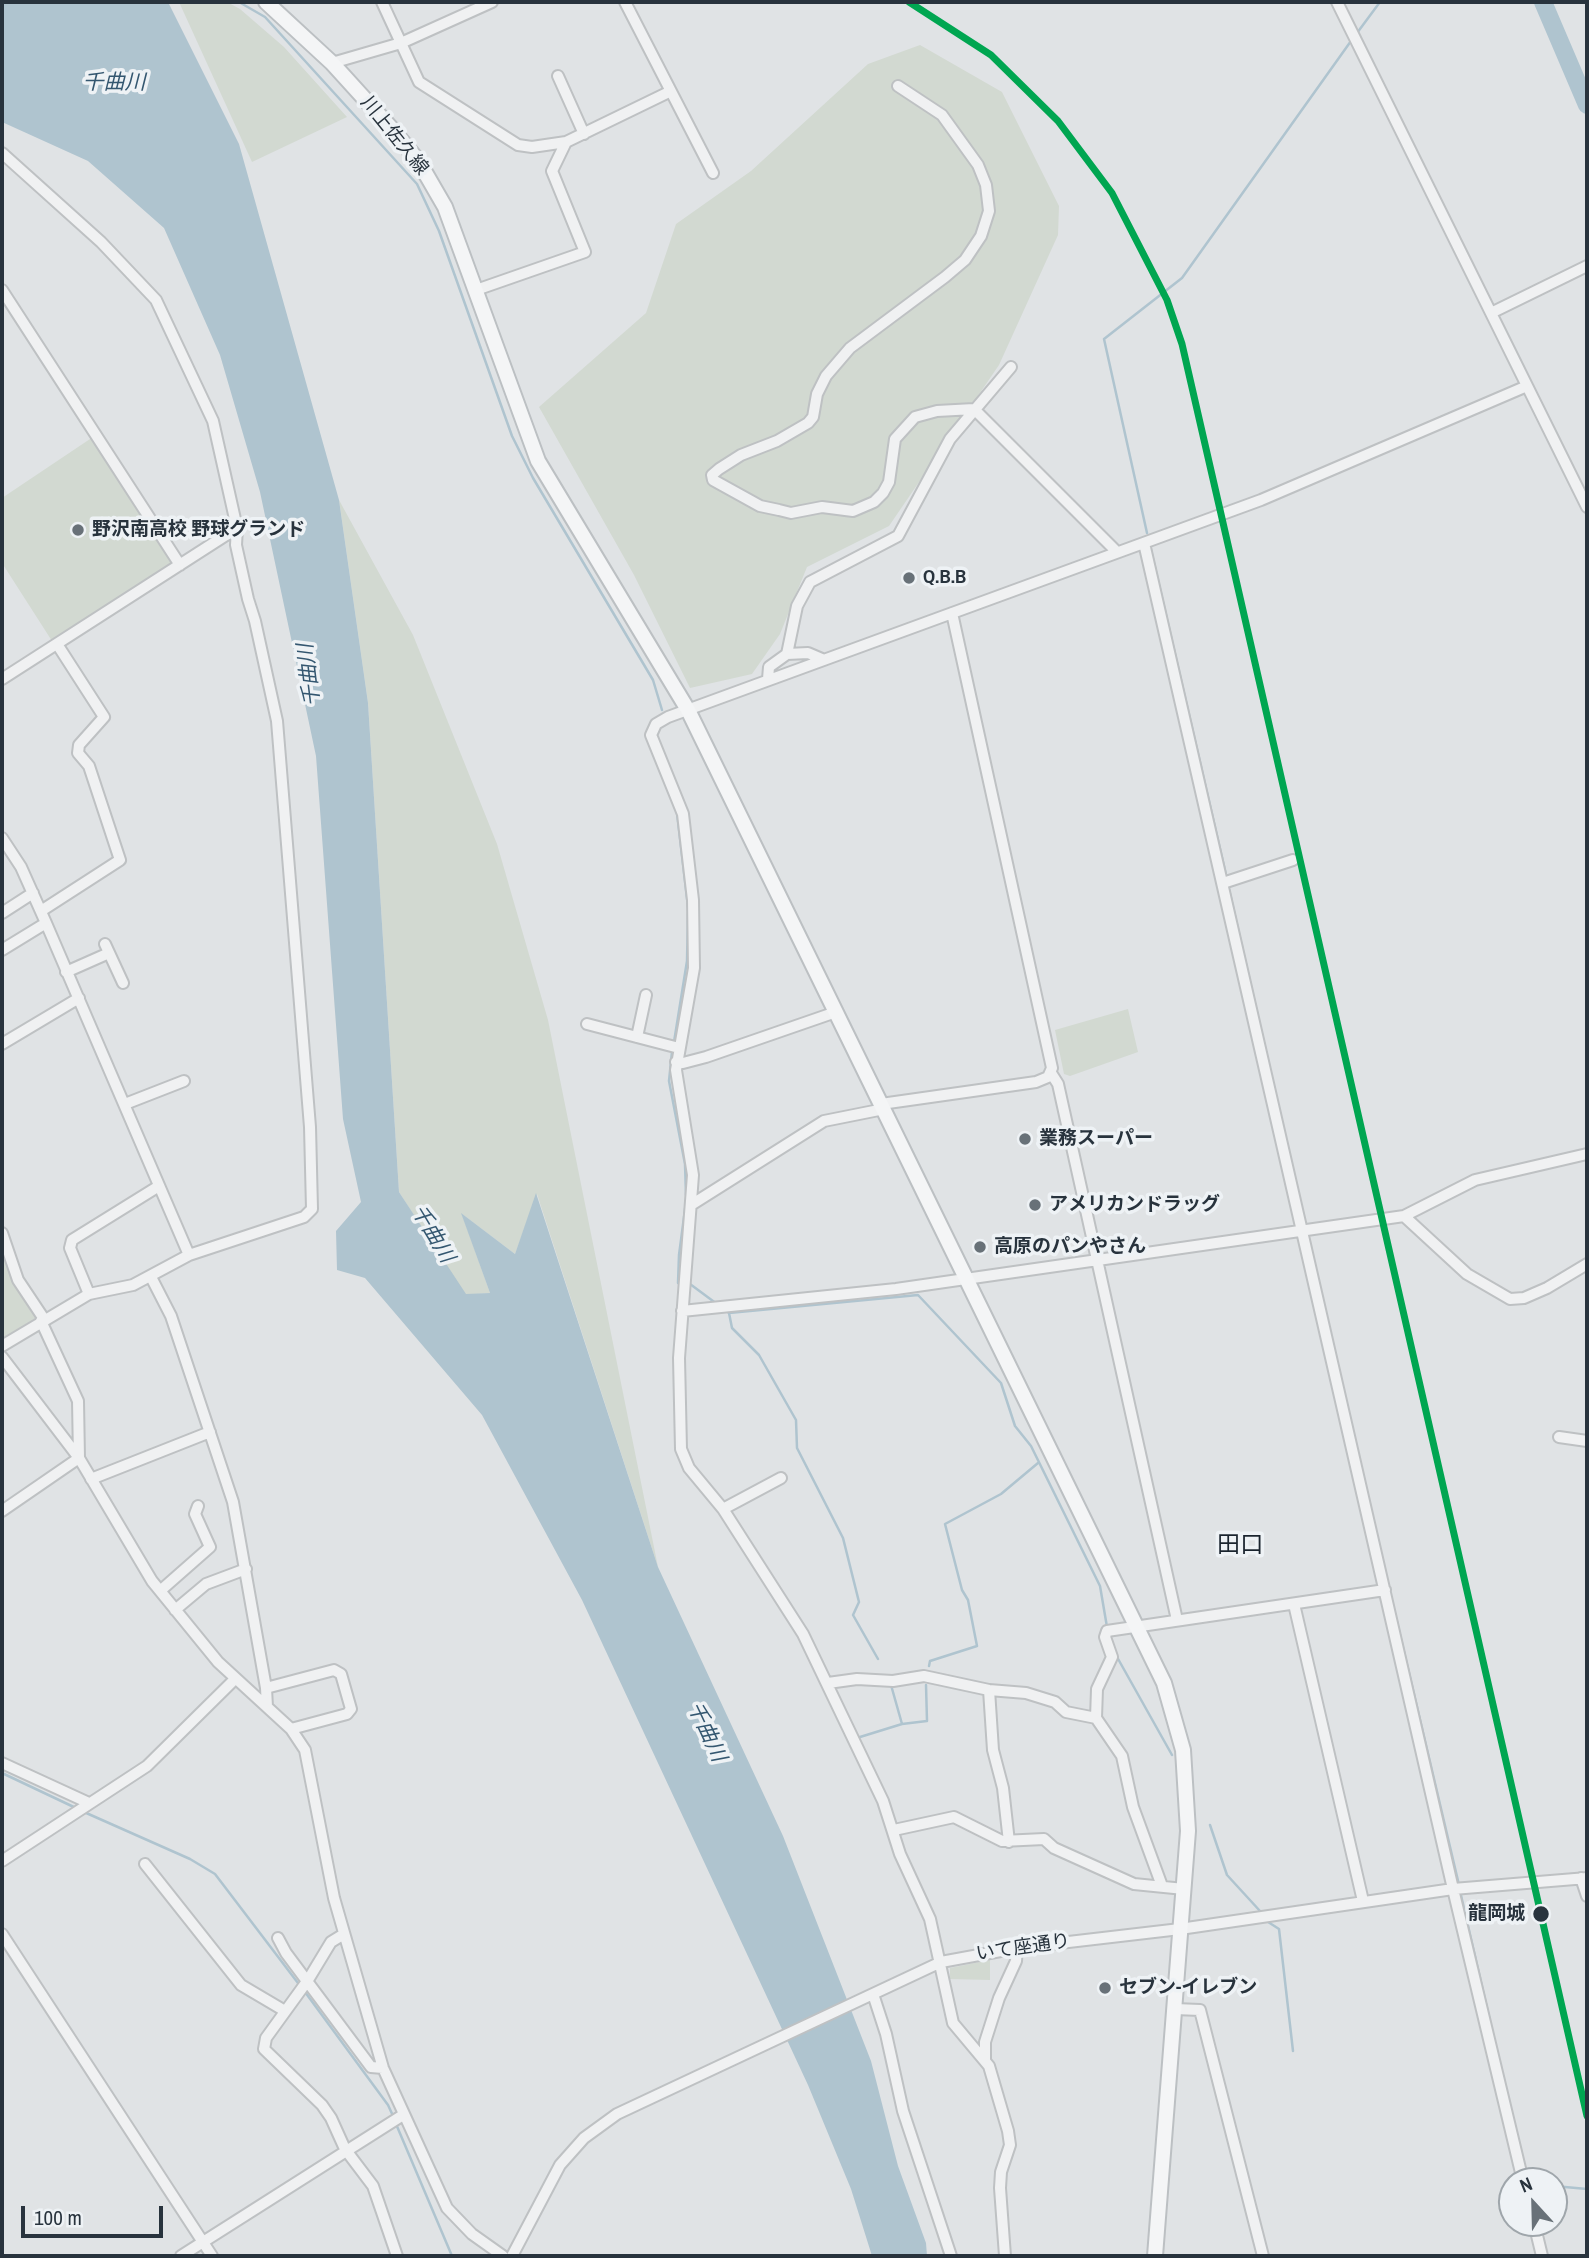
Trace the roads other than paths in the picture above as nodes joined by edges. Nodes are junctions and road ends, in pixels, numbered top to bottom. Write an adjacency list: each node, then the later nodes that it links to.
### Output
1 (266, 2): 7 (main road, 川上佐久線)
2 (382, 2): 6 (street)
3 (492, 2): 6 (street)
4 (625, 2): 10 (street)
5 (1337, 2): 18 (street)
6 (401, 43): 7 (street); 12 (street)
7 (332, 63): 17 (main road, 川上佐久線)
8 (558, 76): 11 (street)
9 (898, 86): 21 (street)
10 (669, 92): 11 (street); 14 (street)
11 (584, 134): 12 (street)
12 (566, 142): 17 (street)
13 (2, 153): 23 (street)
14 (713, 173)
15 (1587, 266): 18 (street)
16 (2, 290): 26 (street)
17 (476, 290): 33 (main road, 川上佐久線)
18 (1492, 313): 20 (street)
19 (1011, 367): 21 (street)
20 (1527, 386): 22 (street); 24 (street)
21 (974, 409): 25 (street); 29 (street)
22 (1587, 507)
23 (237, 528): 26 (street); 62 (street)
24 (1143, 543): 25 (street); 36 (street)
25 (1117, 552): 27 (street)
26 (180, 565): 28 (street)
27 (952, 613): 30 (street); 52 (street)
28 (57, 644): 31 (street); 38 (street)
29 (786, 654): 30 (street); 32 (street)
30 (822, 659): 32 (street)
31 (2, 679)
32 (768, 679): 33 (street)
33 (688, 710): 46 (main road, 川上佐久線); 50 (street)
34 (2, 838): 37 (street)
35 (1293, 859): 36 (street)
36 (1226, 882): 60 (street)
37 (33, 893): 38 (street); 39 (street)
38 (41, 911): 40 (street)
39 (2, 913)
40 (46, 923): 41 (street); 42 (street)
41 (2, 950)
42 (66, 972): 43 (street); 45 (street)
43 (122, 983)
44 (646, 995): 48 (street)
45 (79, 998): 49 (street); 54 (street)
46 (836, 1012): 51 (street); 55 (main road, 川上佐久線)
47 (587, 1024): 48 (street)
48 (637, 1037): 50 (street)
49 (2, 1044)
50 (679, 1048): 51 (street)
51 (677, 1062): 58 (street)
52 (1051, 1073): 55 (street); 63 (street)
53 (184, 1081): 54 (street)
54 (125, 1104): 57 (street)
55 (883, 1107): 58 (street); 66 (main road, 川上佐久線)
56 (1587, 1154): 59 (street)
57 (159, 1186): 62 (street); 67 (street)
58 (691, 1205): 68 (street)
59 (1404, 1216): 60 (street); 64 (street)
60 (1302, 1231): 63 (street); 82 (street)
61 (2, 1233): 69 (street)
62 (189, 1255): 65 (street)
63 (1097, 1260): 66 (street); 86 (street)
64 (1587, 1264)
65 (151, 1277): 67 (street); 72 (street)
66 (967, 1279): 68 (street); 87 (main road, 川上佐久線)
67 (89, 1294): 69 (street)
68 (682, 1311): 79 (street)
69 (43, 1320): 70 (street); 75 (street)
70 (2, 1346)
71 (2, 1357): 75 (street)
72 (210, 1432): 77 (street); 81 (street)
73 (1559, 1437): 74 (street)
74 (1587, 1441)
75 (79, 1458): 77 (street); 80 (street)
76 (781, 1478): 79 (street)
77 (91, 1479): 83 (street)
78 (198, 1506): 83 (street)
79 (723, 1509): 89 (street)
80 (2, 1511)
81 (246, 1569): 85 (street); 90 (street)
82 (1385, 1590): 84 (street); 104 (street)
83 (160, 1591): 85 (street)
84 (1294, 1604): 86 (street); 106 (street)
85 (175, 1610): 88 (street)
86 (1177, 1620): 87 (street)
87 (1138, 1625): 93 (street); 103 (main road, 川上佐久線)
88 (235, 1679): 92 (street); 96 (street)
89 (828, 1683): 91 (street); 97 (street)
90 (266, 1688): 92 (street); 94 (street)
91 (989, 1690): 93 (street); 98 (street)
92 (267, 1707): 94 (street)
93 (1096, 1718): 102 (street)
94 (291, 1730): 109 (street)
95 (2, 1763): 96 (street)
96 (83, 1807): 99 (street)
97 (894, 1830): 98 (street); 112 (street)
98 (1009, 1842): 102 (street)
99 (2, 1861)
100 (145, 1864): 116 (street)
101 (1584, 1878): 104 (street, いて座通り); 105 (street)
102 (1162, 1886): 103 (street)
103 (1184, 1889): 107 (main road, 川上佐久線)
104 (1453, 1889): 106 (street, いて座通り); 121 (street)
105 (1587, 1896)
106 (1363, 1901): 107 (street, いて座通り)
107 (1180, 1929): 111 (street, いて座通り); 115 (main road, 川上佐久線)
108 (2, 1934): 123 (street)
109 (344, 1934): 113 (street); 118 (street)
110 (278, 1938): 113 (street)
111 (1017, 1948): 112 (street, いて座通り); 117 (street)
112 (941, 1962): 114 (street, いて座通り); 117 (street)
113 (304, 1986): 116 (street); 118 (street)
114 (868, 1996): 128 (street, いて座通り); 129 (street)
115 (1175, 2009): 131 (main road, 川上佐久線); 132 (street)
116 (285, 2011): 120 (street)
117 (985, 2059): 130 (street)
118 (383, 2068): 119 (street)
119 (396, 2118): 120 (street); 127 (street)
120 (345, 2149): 123 (street); 126 (street)
121 (1521, 2167)
122 (1537, 2237): 133 (street)
123 (202, 2242): 124 (street); 125 (street)
124 (181, 2256)
125 (212, 2256)
126 (397, 2256)
127 (503, 2256)
128 (512, 2256)
129 (951, 2256)
130 (1005, 2256)
131 (1155, 2256)
132 (1263, 2256)
133 (1542, 2256)

